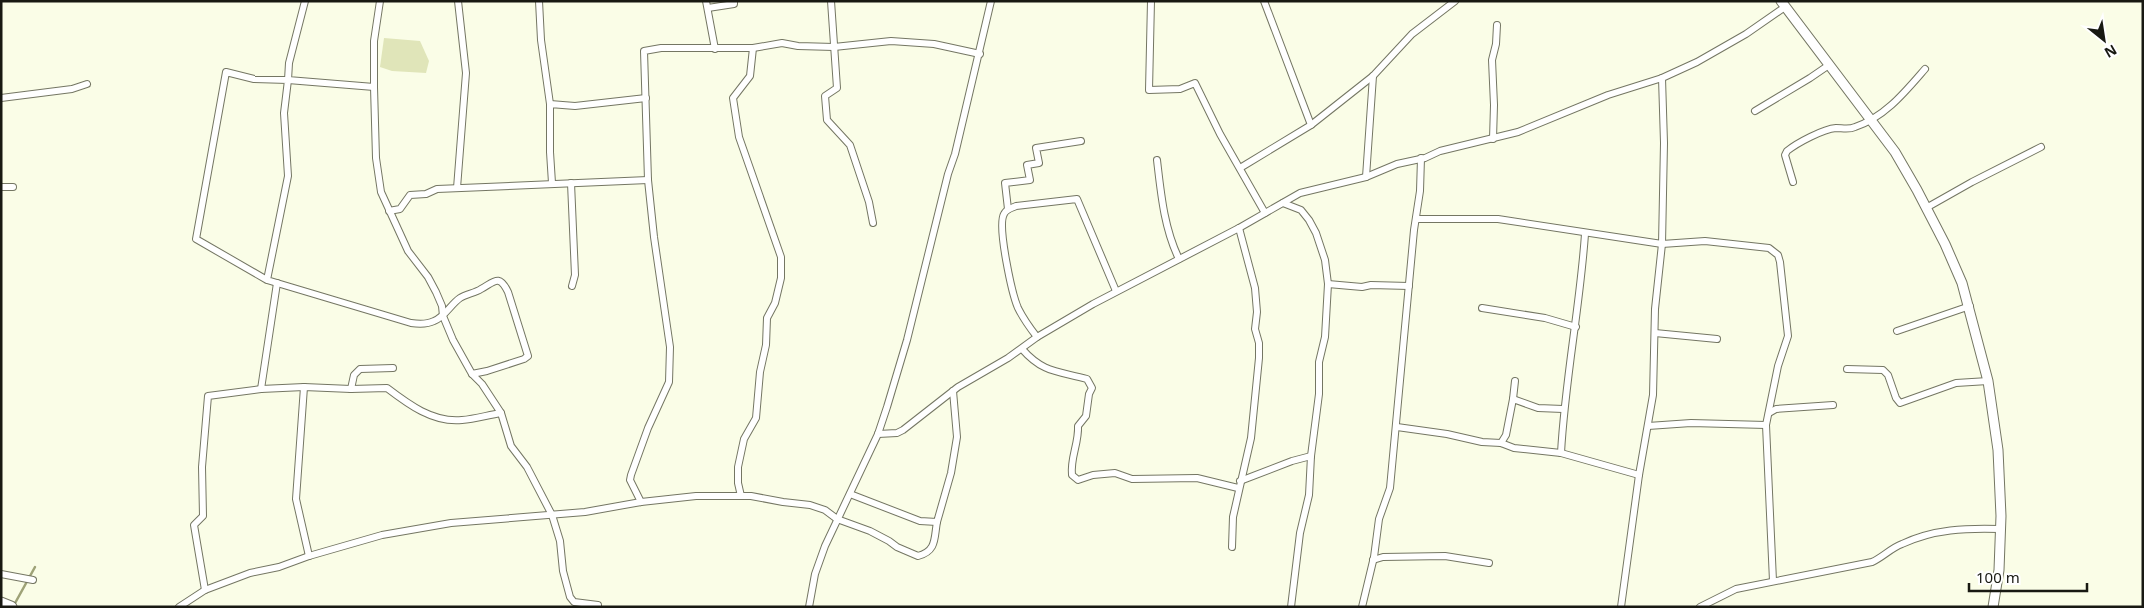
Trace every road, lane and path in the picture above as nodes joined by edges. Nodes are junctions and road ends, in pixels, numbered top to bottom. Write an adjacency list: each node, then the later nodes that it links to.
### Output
1 (305, 1): 22 (street)
2 (380, 1): 24 (street)
3 (458, 1): 44 (street)
4 (540, 1): 27 (street)
5 (734, 1): 11 (street)
6 (830, 1): 14 (street)
7 (991, 1): 17 (street)
8 (1151, 1): 36 (street)
9 (1264, 1): 30 (street)
10 (1451, 2): 20 (street)
11 (707, 4): 16 (street)
12 (1783, 4): 18 (main road); 21 (street)
13 (1497, 25): 31 (street)
14 (834, 47): 15 (street); 17 (street); 51 (street)
15 (753, 48): 16 (street); 96 (street)
16 (715, 49): 26 (street)
17 (980, 54): 88 (street)
18 (1829, 65): 28 (street); 29 (main road)
19 (1925, 69): 29 (street)
20 (1373, 76): 30 (street); 37 (street)
21 (1662, 78): 31 (street); 54 (street)
22 (288, 80): 24 (street); 56 (street); 56 (street)
23 (87, 84): 25 (street)
24 (374, 87): 48 (street)
25 (1, 98)
26 (646, 98): 27 (street); 38 (street)
27 (550, 104): 40 (street)
28 (1755, 111)
29 (1870, 120): 39 (street); 46 (main road)
30 (1311, 125): 36 (street)
31 (1493, 140): 34 (street)
32 (1081, 141): 47 (street)
33 (2041, 147): 46 (street)
34 (1421, 158): 37 (street); 50 (street)
35 (1157, 160): 55 (street)
36 (1240, 168): 49 (street)
37 (1366, 177): 45 (street)
38 (648, 180): 41 (street); 97 (street)
39 (1793, 182)
40 (552, 183): 41 (street); 44 (street)
41 (571, 183): 59 (street)
42 (13, 187): 43 (street)
43 (1, 188)
44 (457, 188): 48 (street)
45 (1283, 203): 49 (street); 58 (street)
46 (1926, 208): 62 (main road)
47 (1008, 209): 61 (street); 68 (street)
48 (389, 211): 64 (street)
49 (1265, 213): 52 (street)
50 (1416, 219): 53 (street); 60 (street)
51 (873, 223)
52 (1239, 228): 55 (street); 93 (street)
53 (1585, 234): 54 (street); 65 (street)
54 (1662, 244): 67 (street); 84 (street)
55 (1179, 259): 61 (street)
56 (267, 280): 57 (street)
57 (277, 283): 64 (street); 77 (street)
58 (1328, 284): 60 (street); 91 (street)
59 (572, 286)
60 (1409, 286): 87 (street)
61 (1116, 291): 68 (street)
62 (1970, 306): 66 (street); 75 (main road)
63 (1482, 308): 65 (street)
64 (443, 316): 73 (street); 73 (street)
65 (1576, 327): 82 (street)
66 (1897, 331)
67 (1655, 333): 69 (street); 86 (street)
68 (1037, 337): 70 (street)
69 (1717, 339)
70 (1022, 349): 79 (street); 94 (street)
71 (393, 368): 78 (street)
72 (1847, 369): 75 (street)
73 (472, 374): 83 (street)
74 (1515, 381): 80 (street)
75 (1988, 381): 101 (main road)
76 (304, 387): 77 (street); 78 (street); 103 (street)
77 (261, 389): 109 (street)
78 (351, 389): 83 (street)
79 (953, 391): 88 (street); 100 (street)
80 (1513, 399): 82 (street); 89 (street)
81 (1833, 405): 84 (street)
82 (1563, 409): 90 (street)
83 (501, 413): 98 (street)
84 (1769, 413): 85 (street)
85 (1766, 425): 86 (street); 108 (street)
86 (1648, 426): 92 (street)
87 (1397, 427): 89 (street); 104 (street)
88 (878, 434): 95 (street)
89 (1501, 443): 90 (street)
90 (1561, 453): 92 (street)
91 (1311, 456): 93 (street); 113 (street)
92 (1639, 475): 115 (street)
93 (1240, 481): 94 (street)
94 (1238, 488): 102 (street)
95 (850, 494): 99 (street); 100 (street)
96 (742, 496): 97 (street); 99 (street)
97 (641, 502): 98 (street)
98 (552, 516): 103 (street); 111 (street)
99 (837, 519): 100 (street); 112 (street)
100 (937, 522)
101 (2000, 529): 108 (street); 117 (main road)
102 (1232, 548)
103 (309, 556): 109 (street)
104 (1373, 560): 105 (street); 114 (street)
105 (1489, 563)
106 (1, 574): 107 (street)
107 (33, 580)
108 (1773, 581): 116 (street)
109 (205, 590): 110 (street)
110 (179, 607)
111 (598, 607)
112 (808, 607)
113 (1291, 607)
114 (1362, 607)
115 (1621, 607)
116 (1700, 607)
117 (1993, 607)

